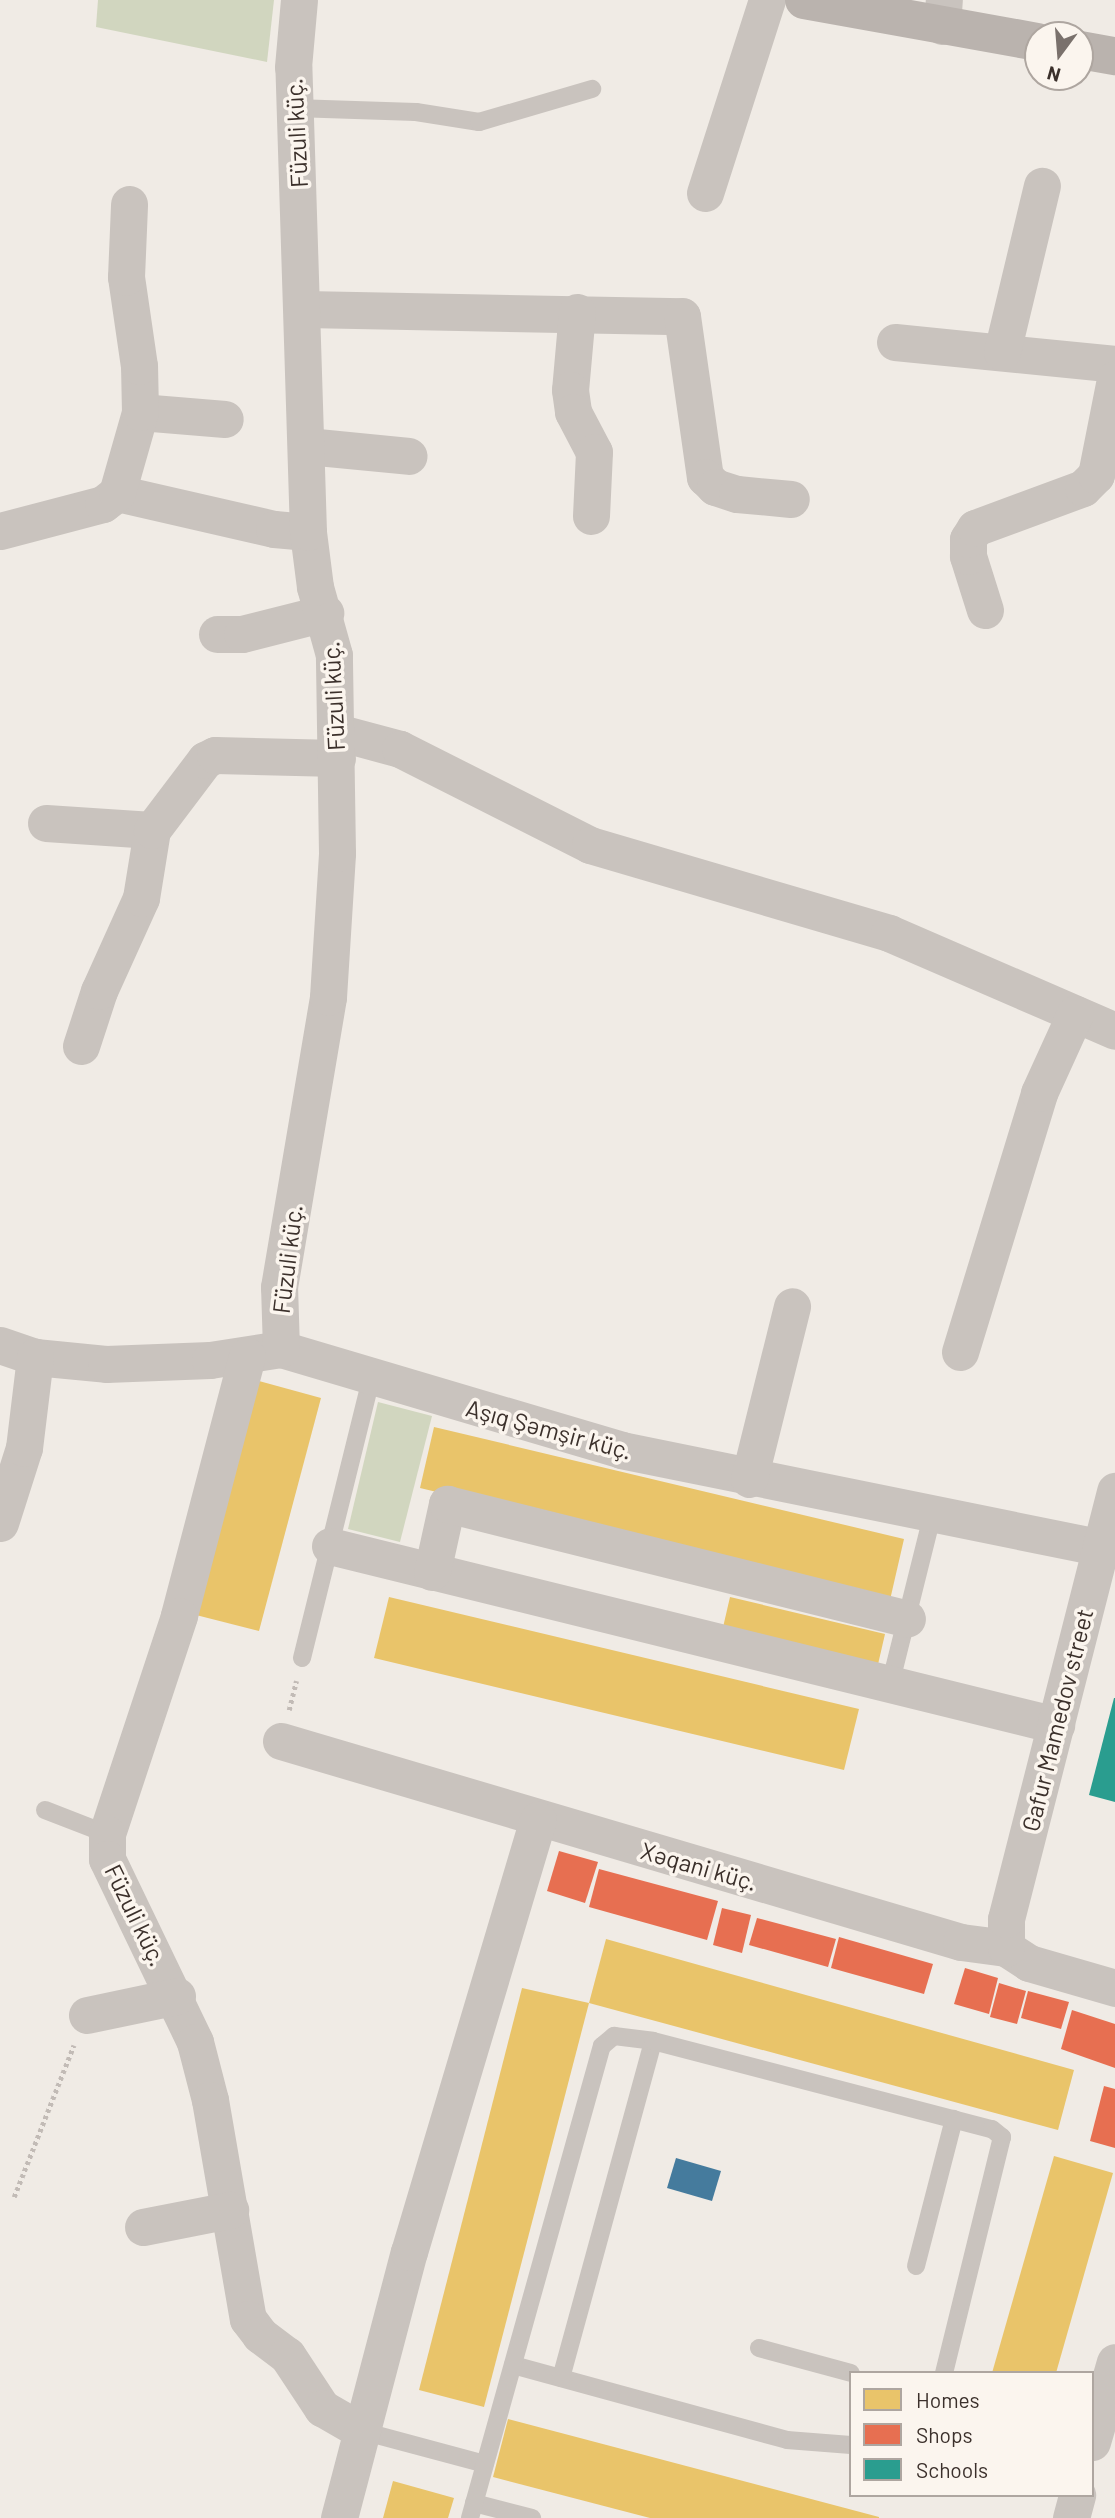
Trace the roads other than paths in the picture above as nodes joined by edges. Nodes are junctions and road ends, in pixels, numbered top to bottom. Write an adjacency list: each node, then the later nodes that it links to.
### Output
1 (299, 0): 9 (street, Füzuli küç.)
2 (767, 0): 11 (street)
3 (804, 0): 4 (main road)
4 (943, 13): 5 (main road)
5 (1024, 38)
6 (1094, 52): 7 (main road)
7 (1115, 56)
8 (592, 89): 9 (lane)
9 (294, 108): 13 (street, Füzuli küç.)
10 (1041, 186): 16 (street)
11 (705, 193)
12 (129, 204): 19 (street)
13 (304, 309): 14 (street); 22 (street, Füzuli küç.)
14 (577, 312): 25 (street); 26 (street)
15 (895, 342): 16 (street)
16 (1002, 352): 17 (street)
17 (1115, 364)
18 (1115, 379): 21 (street)
19 (140, 412): 20 (street); 24 (street)
20 (225, 419)
21 (1109, 437): 29 (street)
22 (307, 446): 23 (street); 28 (street, Füzuli küç.)
23 (409, 456)
24 (117, 493): 27 (street); 28 (street)
25 (791, 499)
26 (592, 516)
27 (0, 531)
28 (308, 532): 30 (street, Füzuli küç.)
29 (985, 611)
30 (325, 613): 31 (street); 32 (street, Füzuli küç.)
31 (218, 634)
32 (337, 745): 34 (street); 35 (street); 41 (street, Füzuli küç.)
33 (46, 823): 34 (street)
34 (152, 830): 37 (street)
35 (1075, 1014): 36 (street); 40 (street)
36 (1115, 1031)
37 (81, 1046)
38 (792, 1306): 44 (street)
39 (0, 1345): 42 (street, Aşıq Şəmşir küç.)
40 (960, 1352)
41 (264, 1353): 42 (street, Aşıq Şəmşir küç.); 43 (street, Aşıq Şəmşir küç.); 58 (street, Füzuli küç.)
42 (35, 1357): 47 (street)
43 (372, 1376): 44 (street, Aşıq Şəmşir küç.); 48 (lane)
44 (749, 1479): 46 (street, Aşıq Şəmşir küç.)
45 (1115, 1491): 49 (street, Gafur Mamedov street)
46 (932, 1516): 49 (street, Aşıq Şəmşir küç.); 51 (lane)
47 (0, 1523)
48 (330, 1546): 50 (street); 52 (lane)
49 (1101, 1548): 54 (street, Gafur Mamedov street)
50 (432, 1572): 51 (street); 53 (street)
51 (906, 1619): 53 (lane)
52 (302, 1658)
53 (890, 1685): 54 (street)
54 (1056, 1725): 59 (street, Gafur Mamedov street)
55 (281, 1741): 57 (street, Xəqani küç.)
56 (45, 1810): 58 (lane)
57 (538, 1820): 59 (street, Xəqani küç.); 74 (street)
58 (107, 1834): 61 (street, Füzuli küç.)
59 (1006, 1948): 60 (street, Xəqani küç.)
60 (1115, 1988)
61 (177, 1996): 62 (street); 65 (street, Füzuli küç.)
62 (87, 2015)
63 (653, 2041): 64 (lane); 70 (lane); 73 (lane)
64 (954, 2119): 67 (lane); 71 (lane)
65 (230, 2210): 66 (street); 74 (street, Füzuli küç.)
66 (143, 2227)
67 (916, 2266)
68 (759, 2348): 72 (lane)
69 (1115, 2362): 75 (street)
70 (513, 2365): 73 (lane); 77 (lane)
71 (944, 2371)
72 (849, 2372)
73 (561, 2378): 76 (lane)
74 (362, 2431): 77 (lane); 80 (street)
75 (1094, 2435)
76 (849, 2445)
77 (485, 2464): 79 (lane)
78 (1076, 2497): 82 (street)
79 (472, 2510): 81 (lane)
80 (339, 2518)
81 (532, 2518)
82 (1071, 2518)

